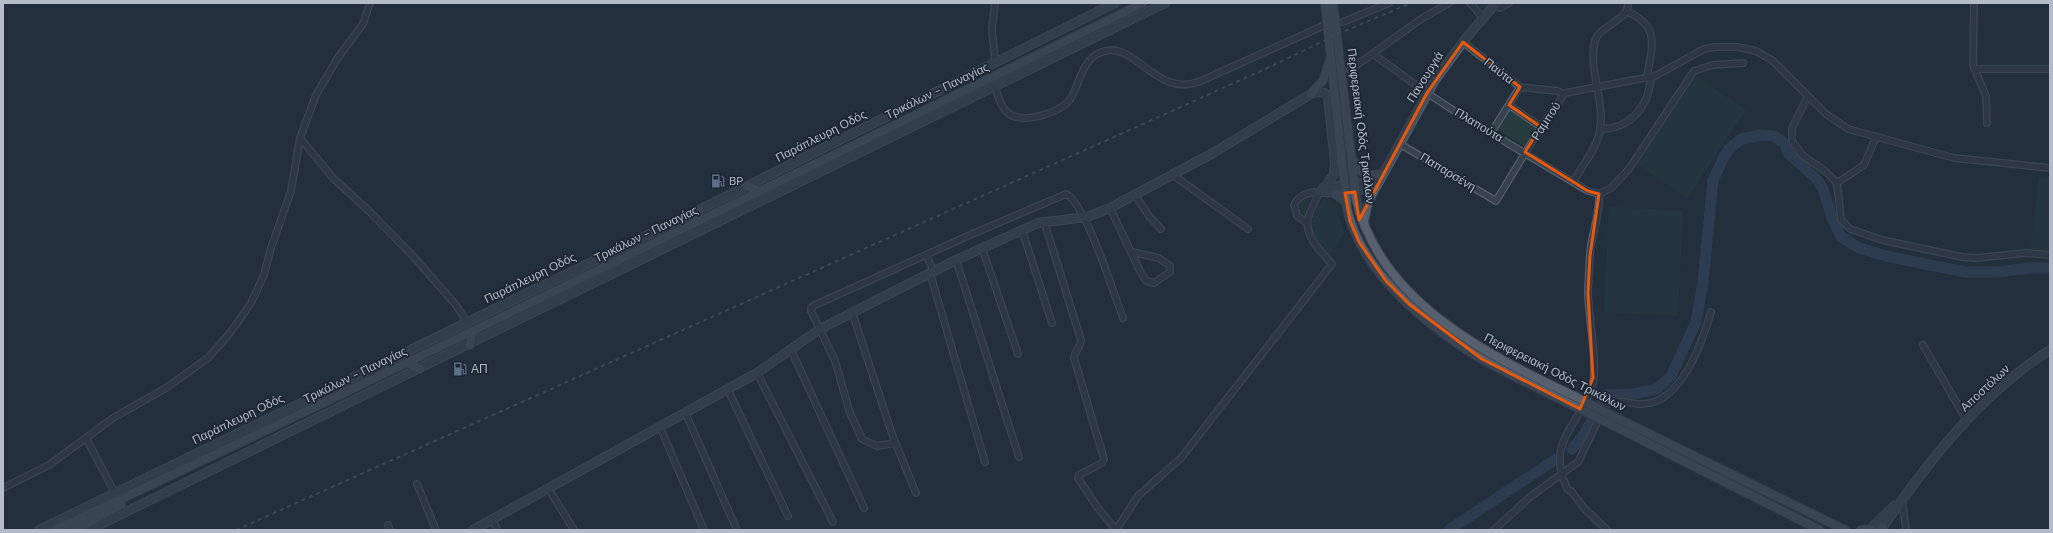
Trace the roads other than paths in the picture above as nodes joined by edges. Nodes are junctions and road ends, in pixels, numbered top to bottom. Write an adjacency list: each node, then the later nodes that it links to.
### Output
1 (370, 3): 41 (street)
2 (995, 3): 22 (street)
3 (1115, 3): 22 (street, Παράπλευρη Οδός)
4 (1142, 3): 55 (main road, Τρικάλων - Παναγίας)
5 (1165, 3): 28 (street)
6 (1325, 3): 18 (main road, Περιφερειακή Οδός Τρικάλων)
7 (1333, 3): 44 (main road, Περιφερειακή Οδός Τρικάλων)
8 (1389, 3): 17 (street)
9 (1449, 3): 21 (street)
10 (1470, 3): 16 (street)
11 (1509, 3): 14 (street)
12 (1628, 3): 15 (street)
13 (1974, 3): 24 (street)
14 (1495, 4): 16 (street, Πανουργιά)
15 (1626, 11): 27 (street); 29 (street)
16 (1483, 18): 19 (street, Πανουργιά)
17 (1343, 22)
18 (1327, 24): 20 (main road, Περιφερειακή Οδός Τρικάλων); 28 (street)
19 (1462, 42): 30 (street, Παύτα); 31 (street, Πανουργιά)
20 (1331, 53): 32 (main road); 54 (main road, Περιφερειακή Οδός Τρικάλων)
21 (1373, 54): 26 (street); 31 (street, Πλαπούτα)
22 (995, 62): 50 (street, Παράπλευρη Οδός)
23 (1743, 63): 57 (street)
24 (1974, 69): 25 (street); 36 (street)
25 (2050, 69)
26 (1350, 70)
27 (1649, 77): 29 (street, Ραμπού); 34 (street, Ραμπού); 38 (street)
28 (995, 86): 84 (street)
29 (1596, 86): 33 (street, Ραμπού); 38 (street)
30 (1520, 87): 33 (street, Παύτα); 35 (street)
31 (1426, 93): 39 (street, Πλαπούτα); 42 (street, Πανουργιά)
32 (1311, 94): 47 (street); 53 (street)
33 (1564, 94): 37 (street, Ραμπού)
34 (1808, 96): 40 (street, Ραμπού); 49 (street)
35 (1509, 105): 37 (street); 39 (street)
36 (1987, 123)
37 (1541, 127): 43 (street, Ραμπού)
38 (1600, 129): 48 (street)
39 (1491, 133): 43 (street, Πλαπούτα)
40 (1876, 137): 45 (street, Ραμπού); 49 (street)
41 (300, 138): 80 (street); 97 (street)
42 (1400, 144): 46 (street, Πανουργιά); 59 (street, Παπαρσένη)
43 (1525, 152): 48 (street, Πλαπούτα); 59 (street, Ραμπού)
44 (1353, 159): 46 (main road); 52 (main road, Περιφερειακή Οδός Τρικάλων)
45 (2050, 168)
46 (1383, 173): 51 (street, Πανουργιά); 52 (street)
47 (1172, 175): 58 (street); 69 (street)
48 (1573, 182): 57 (street, Πλαπούτα)
49 (1837, 183): 74 (street)
50 (747, 186): 55 (main road); 62 (street, Παράπλευρη Οδός)
51 (1376, 187): 52 (street); 66 (main road)
52 (1355, 188): 54 (street); 66 (main road, Περιφερειακή Οδός Τρικάλων)
53 (1322, 189): 54 (street); 56 (street); 67 (street); 67 (street)
54 (1344, 189): 56 (street); 60 (main road, Περιφερειακή Οδός Τρικάλων)
55 (760, 191): 64 (main road, Τρικάλων - Παναγίας)
56 (1335, 194): 60 (main road)
57 (1599, 194): 101 (street)
58 (1135, 196): 61 (street); 68 (street)
59 (1496, 201)
60 (1346, 202): 93 (main road, Περιφερειακή Οδός Τρικάλων)
61 (1110, 208): 63 (street); 72 (street)
62 (699, 210): 64 (main road); 80 (street, Παράπλευρη Οδός)
63 (1085, 217): 65 (street); 73 (street); 79 (street)
64 (698, 221): 83 (main road, Τρικάλων - Παναγίας)
65 (1044, 221): 70 (street); 126 (street)
66 (1364, 222): 93 (main road, Περιφερειακή Οδός Τρικάλων)
67 (1307, 223): 126 (street)
68 (1161, 229)
69 (1248, 229)
70 (1022, 230): 71 (street); 81 (street)
71 (982, 248): 75 (street); 88 (street)
72 (1132, 252): 72 (street)
73 (926, 255): 76 (street); 82 (street)
74 (2050, 255)
75 (956, 260): 76 (street); 99 (street)
76 (932, 272): 77 (street); 100 (street)
77 (852, 312): 82 (street); 98 (street)
78 (1711, 312): 101 (street)
79 (1123, 318)
80 (468, 322): 106 (street, Παράπλευρη Οδός)
81 (1052, 323)
82 (820, 329): 86 (street); 98 (street)
83 (472, 332): 84 (main road); 89 (main road, Τρικάλων - Παναγίας)
84 (470, 345): 90 (street)
85 (1924, 345): 95 (street)
86 (791, 350): 91 (street); 109 (street)
87 (2050, 350): 95 (street, Αποστόλων)
88 (1018, 354)
89 (408, 362): 90 (main road); 102 (main road, Τρικάλων - Παναγίας)
90 (420, 369): 119 (street)
91 (757, 373): 92 (street); 113 (street)
92 (727, 388): 94 (street); 110 (street)
93 (1572, 400): 112 (main road, Περιφερειακή Οδός Τρικάλων, bridge); 129 (main road, Περιφερειακή Οδός Τρικάλων, bridge)
94 (685, 412): 96 (street); 125 (street)
95 (1967, 421): 108 (street, Αποστόλων)
96 (660, 426): 105 (street); 124 (street)
97 (86, 438): 104 (street); 106 (street)
98 (896, 443): 107 (street)
99 (1019, 457)
100 (986, 462)
101 (1562, 475): 127 (street); 128 (street)
102 (159, 483): 117 (main road, Τρικάλων - Παναγίας); 118 (main road, Τρικάλων - Παναγίας)
103 (417, 484): 120 (street)
104 (3, 488)
105 (548, 488): 111 (street); 123 (street)
106 (115, 493): 116 (street, Παράπλευρη Οδός)
107 (916, 493)
108 (1902, 499): 114 (street); 115 (street); 133 (street)
109 (864, 508)
110 (788, 516)
111 (493, 520): 121 (street); 122 (street)
112 (1826, 520): 130 (main road, Περιφερειακή Οδός Τρικάλων); 131 (main road)
113 (833, 522)
114 (1869, 529): 132 (main road)
115 (1882, 529)
116 (39, 530)
117 (55, 530)
118 (74, 530)
119 (89, 530)
120 (436, 530)
121 (474, 530)
122 (497, 530)
123 (574, 530)
124 (704, 530)
125 (737, 530)
126 (1116, 530)
127 (1494, 530)
128 (1607, 530)
129 (1819, 530)
130 (1845, 530)
131 (1853, 530)
132 (1861, 530)
133 (1906, 530)

